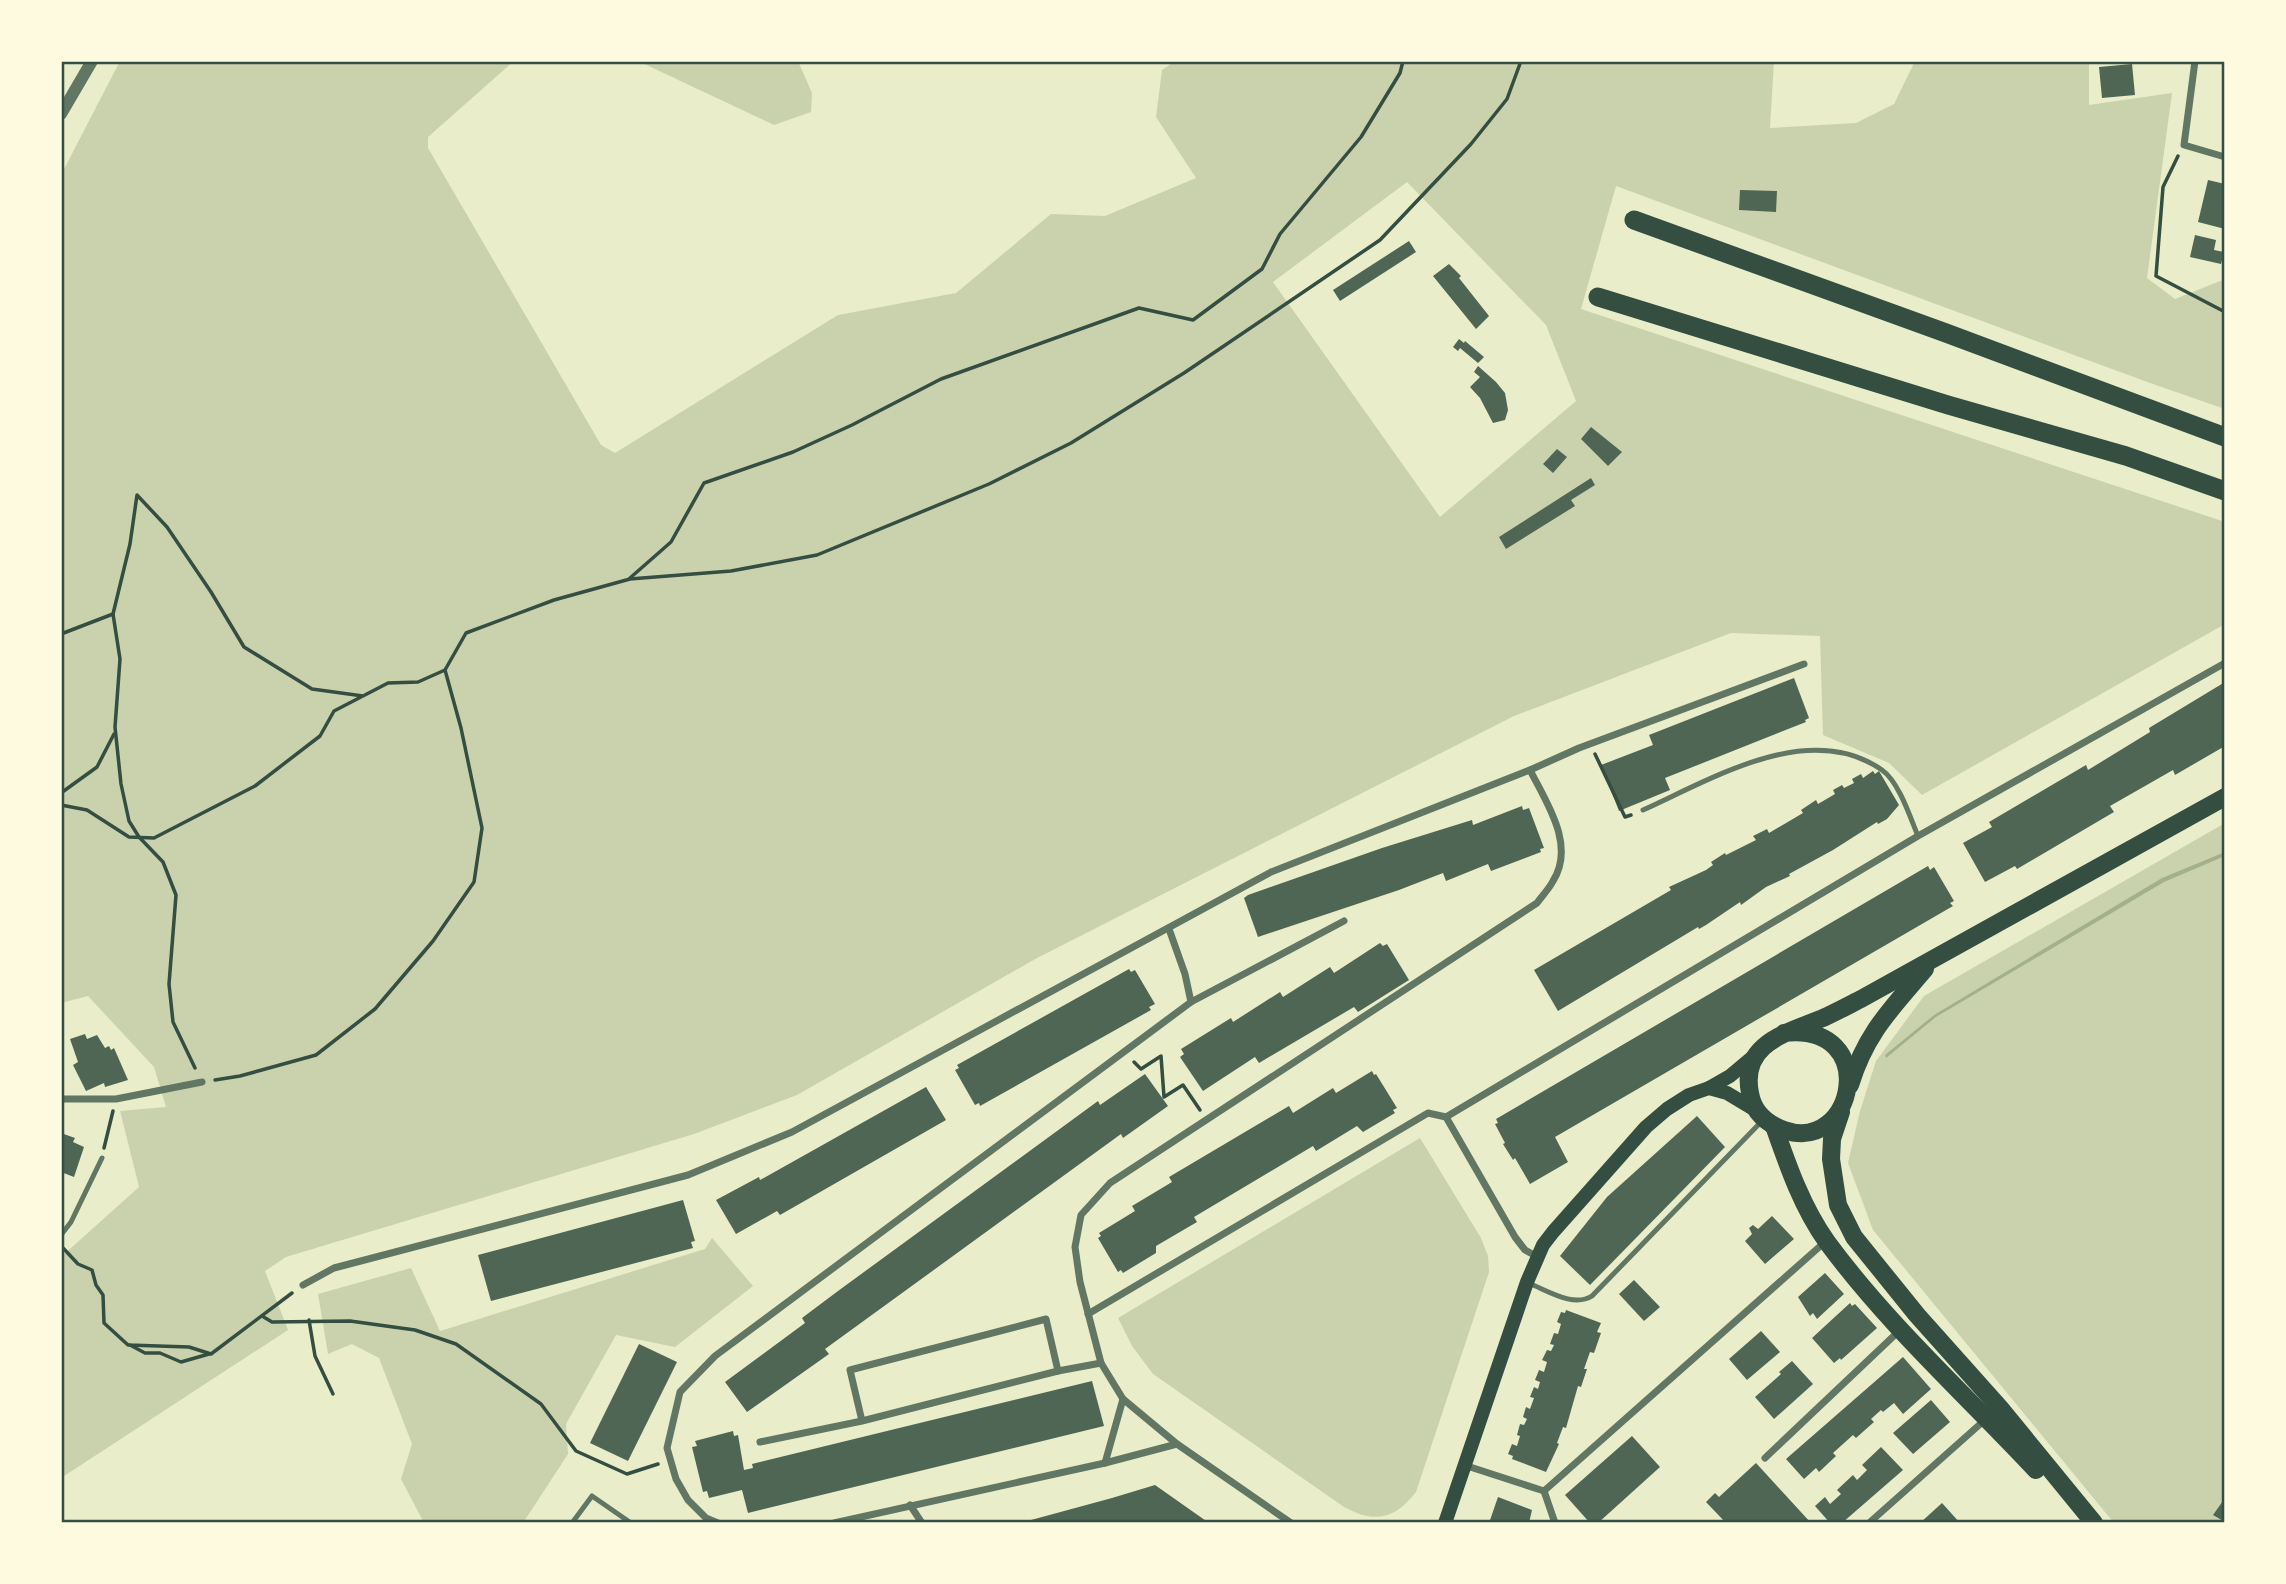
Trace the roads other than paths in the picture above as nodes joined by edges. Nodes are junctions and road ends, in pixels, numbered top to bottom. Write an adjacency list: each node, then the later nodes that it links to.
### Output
1 (92, 61): 3 (street)
2 (2195, 61): 4 (street)
3 (61, 114)
4 (2225, 157)
5 (1634, 220): 7 (highway)
6 (1598, 297): 8 (highway)
7 (2225, 438)
8 (2225, 491)
9 (2225, 663): 14 (street)
10 (1804, 664): 11 (street)
11 (1530, 770): 16 (street); 33 (street)
12 (2225, 797): 17 (main road)
13 (1643, 810): 14 (lane)
14 (1918, 836): 25 (street)
15 (1344, 921): 18 (street)
16 (1169, 929): 18 (street); 32 (street)
17 (1934, 958): 19 (main road); 23 (main road)
18 (1191, 1002): 47 (street)
19 (1784, 1034): 20 (main road); 23 (main road)
20 (1758, 1052): 22 (main road); 26 (main road)
21 (202, 1082): 24 (street)
22 (1709, 1088): 26 (main road); 30 (main road)
23 (1846, 1097): 26 (main road); 58 (main road)
24 (61, 1099)
25 (1446, 1117): 30 (street); 33 (street)
26 (1765, 1119): 29 (main road); 31 (lane)
27 (102, 1158): 28 (lane)
28 (61, 1235)
29 (1826, 1240): 34 (main road); 45 (street)
30 (1538, 1257): 31 (main road)
31 (1527, 1282): 44 (main road)
32 (303, 1285)
33 (1088, 1314): 35 (street)
34 (1900, 1329): 38 (main road); 42 (street)
35 (1101, 1363): 36 (street); 37 (street)
36 (1058, 1371): 39 (street); 39 (street)
37 (1123, 1399): 41 (street); 43 (street)
38 (1988, 1418): 56 (street); 57 (main road)
39 (862, 1421): 40 (street)
40 (760, 1442)
41 (1177, 1444): 43 (street); 53 (street)
42 (1765, 1458)
43 (1105, 1463): 46 (street)
44 (1464, 1465): 45 (street); 54 (main road)
45 (1544, 1491): 55 (street)
46 (910, 1505): 51 (street); 52 (street)
47 (705, 1520): 50 (street)
48 (572, 1523): 49 (lane)
49 (632, 1523)
50 (718, 1523)
51 (834, 1523)
52 (922, 1523)
53 (1291, 1523)
54 (1445, 1523)
55 (1555, 1523)
56 (1868, 1523)
57 (2086, 1523)
58 (2094, 1523)

